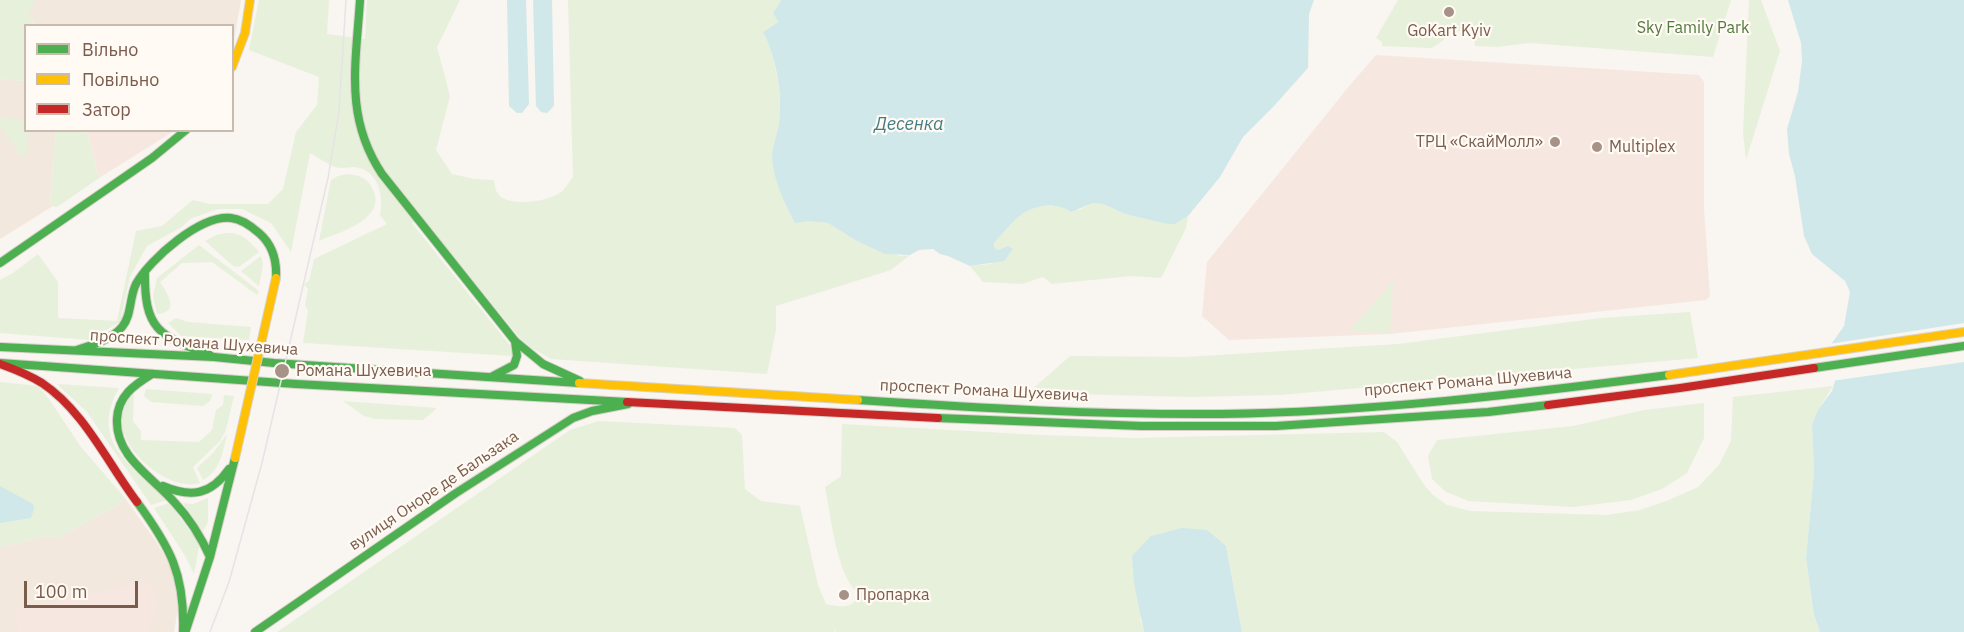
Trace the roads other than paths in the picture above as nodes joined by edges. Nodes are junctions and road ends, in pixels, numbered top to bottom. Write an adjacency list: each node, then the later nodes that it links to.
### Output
1 (250, 0): 3 (main road)
2 (360, 0): 8 (main road)
3 (234, 62)
4 (184, 132): 5 (main road)
5 (0, 263)
6 (146, 271): 11 (main road); 12 (main road); 18 (main road, bridge)
7 (1964, 332): 16 (main road, проспект Романа Шухевича)
8 (515, 341): 15 (main road); 16 (main road)
9 (0, 346): 11 (main road, проспект Романа Шухевича)
10 (1964, 346): 17 (main road, проспект Романа Шухевича)
11 (75, 351): 12 (main road, проспект Романа Шухевича)
12 (214, 357): 15 (main road, проспект Романа Шухевича)
13 (0, 364): 14 (main road, проспект Романа Шухевича); 21 (main road)
14 (152, 374): 17 (main road, проспект Романа Шухевича); 19 (main road)
15 (491, 377): 16 (main road, проспект Романа Шухевича)
16 (583, 382)
17 (642, 402): 22 (main road, вулиця Оноре де Бальзака)
18 (235, 458): 19 (main road); 20 (main road)
19 (157, 483): 20 (main road)
20 (210, 557): 21 (main road)
21 (185, 632)
22 (255, 632)

